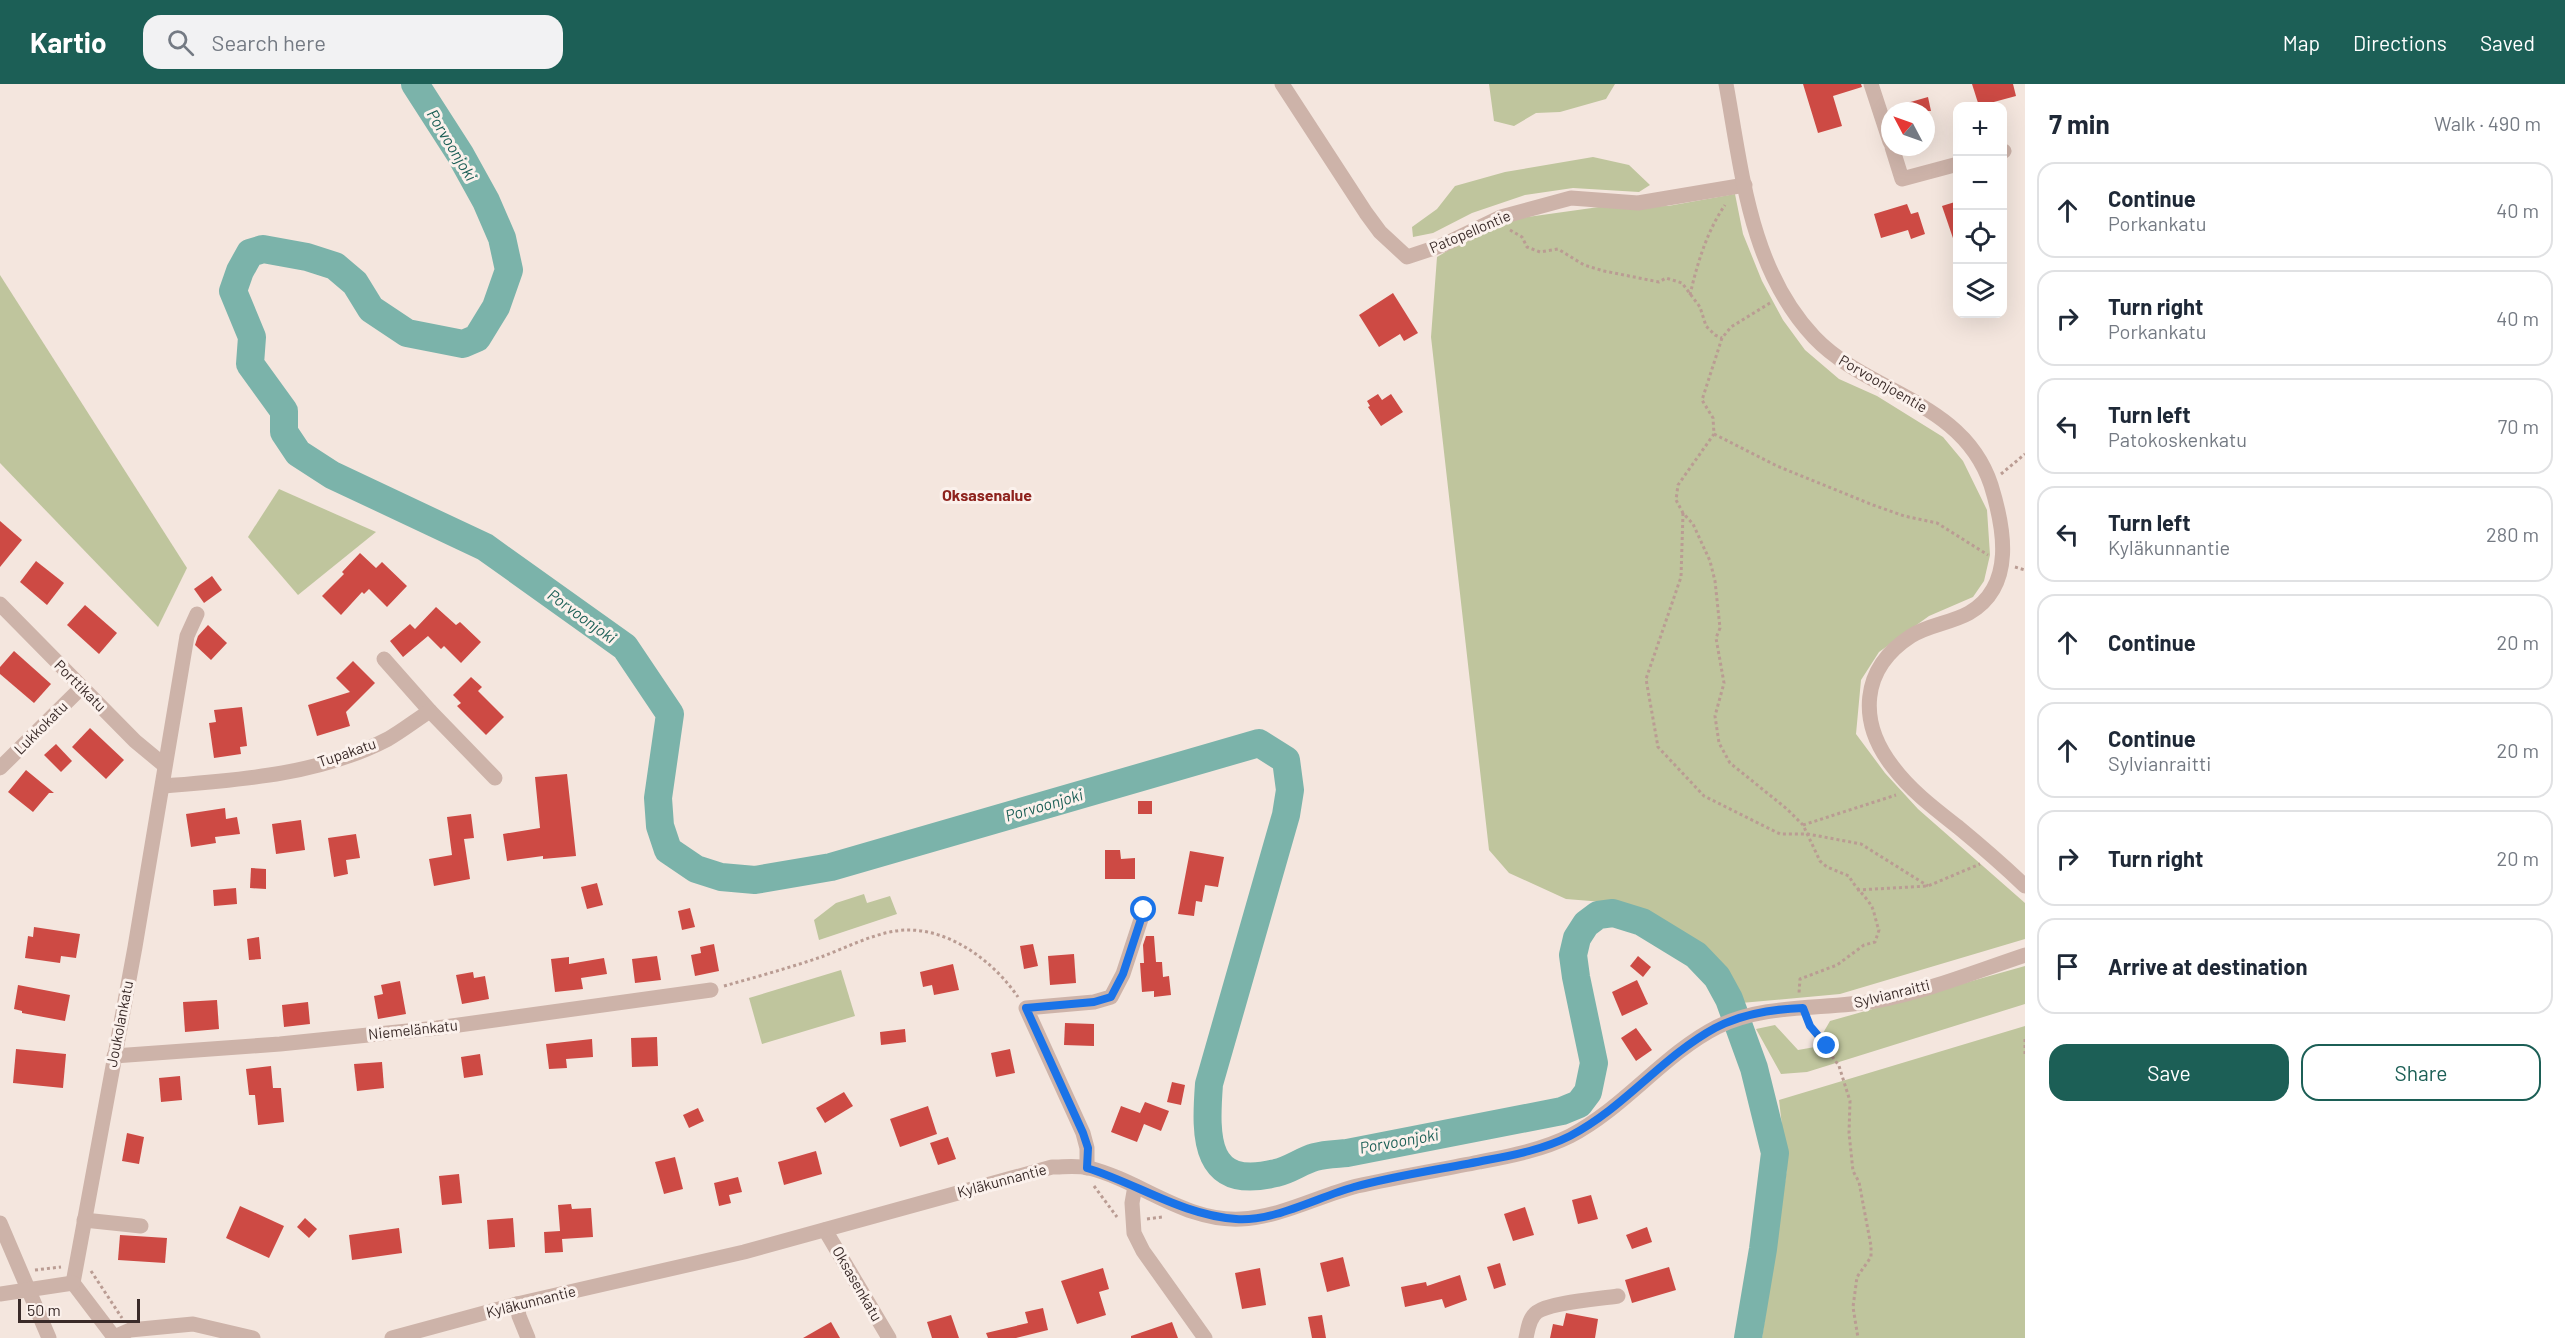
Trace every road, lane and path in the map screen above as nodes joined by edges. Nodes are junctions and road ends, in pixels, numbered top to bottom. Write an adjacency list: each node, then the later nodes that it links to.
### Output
1 (1282, 84): 8 (street, Patopellontie)
2 (1725, 84): 7 (street, Porvoonjoentie)
3 (1871, 84): 4 (street)
4 (1881, 115)
5 (1895, 156): 6 (street)
6 (1953, 165)
7 (1741, 185): 8 (street, Patopellontie); 9 (street, Porvoonjoentie); 10 (path)
8 (1501, 217): 10 (path)
9 (1782, 291): 11 (path); 14 (street, Porvoonjoentie)
10 (1690, 295): 11 (path)
11 (1722, 338): 12 (path)
12 (1714, 434): 15 (path); 16 (path)
13 (2025, 454): 14 (path)
14 (1990, 483): 16 (street, Porvoonjoentie)
15 (1683, 513): 27 (path); 28 (path)
16 (2003, 564): 26 (street, Porvoonjoentie)
17 (0, 604): 20 (street, Porttikatu)
18 (197, 614): 22 (street, Joukolankatu)
19 (384, 659): 21 (street)
20 (81, 688): 22 (street, Porttikatu); 23 (street, Lukkokatu)
21 (430, 711): 24 (street); 25 (street, Tupakatu)
22 (164, 765): 25 (street, Joukolankatu)
23 (0, 768)
24 (495, 778)
25 (163, 786): 41 (street, Joukolankatu)
26 (1912, 790): 27 (path); 29 (street, Porvoonjoentie)
27 (1803, 825): 28 (path)
28 (1808, 834): 30 (path); 32 (path)
29 (1995, 858): 30 (path); 31 (street, Porvoonjoentie)
30 (1928, 886): 32 (path)
31 (2025, 886)
32 (1857, 890): 37 (path)
33 (1144, 910): 36 (street)
34 (2025, 955): 37 (street, Sylvianraitti)
35 (711, 990): 36 (path); 41 (street, Niemelänkatu)
36 (1026, 1008): 42 (street)
37 (1803, 1008): 38 (street, Sylvianraitti); 62 (path)
38 (1716, 1028): 43 (street, Kyläkunnantie)
39 (2025, 1039): 40 (path)
40 (2025, 1053)
41 (114, 1056): 44 (street, Joukolankatu)
42 (1087, 1168): 43 (street, Kyläkunnantie); 47 (street, Kyläkunnantie)
43 (1135, 1186): 61 (street)
44 (84, 1220): 46 (street); 48 (street, Joukolankatu)
45 (0, 1223): 49 (street)
46 (141, 1226)
47 (825, 1230): 52 (street, Kyläkunnantie); 60 (street, Oksasenkatu)
48 (74, 1275): 49 (street); 53 (path); 56 (street)
49 (27, 1290): 50 (street); 55 (street)
50 (0, 1294)
51 (1618, 1296): 54 (street)
52 (517, 1304): 58 (street, Kyläkunnantie); 59 (street)
53 (130, 1330): 56 (street); 57 (street)
54 (1527, 1334)
55 (49, 1338)
56 (114, 1338)
57 (252, 1338)
58 (392, 1338)
59 (528, 1338)
60 (889, 1338)
61 (1205, 1338)
62 (1858, 1338)

